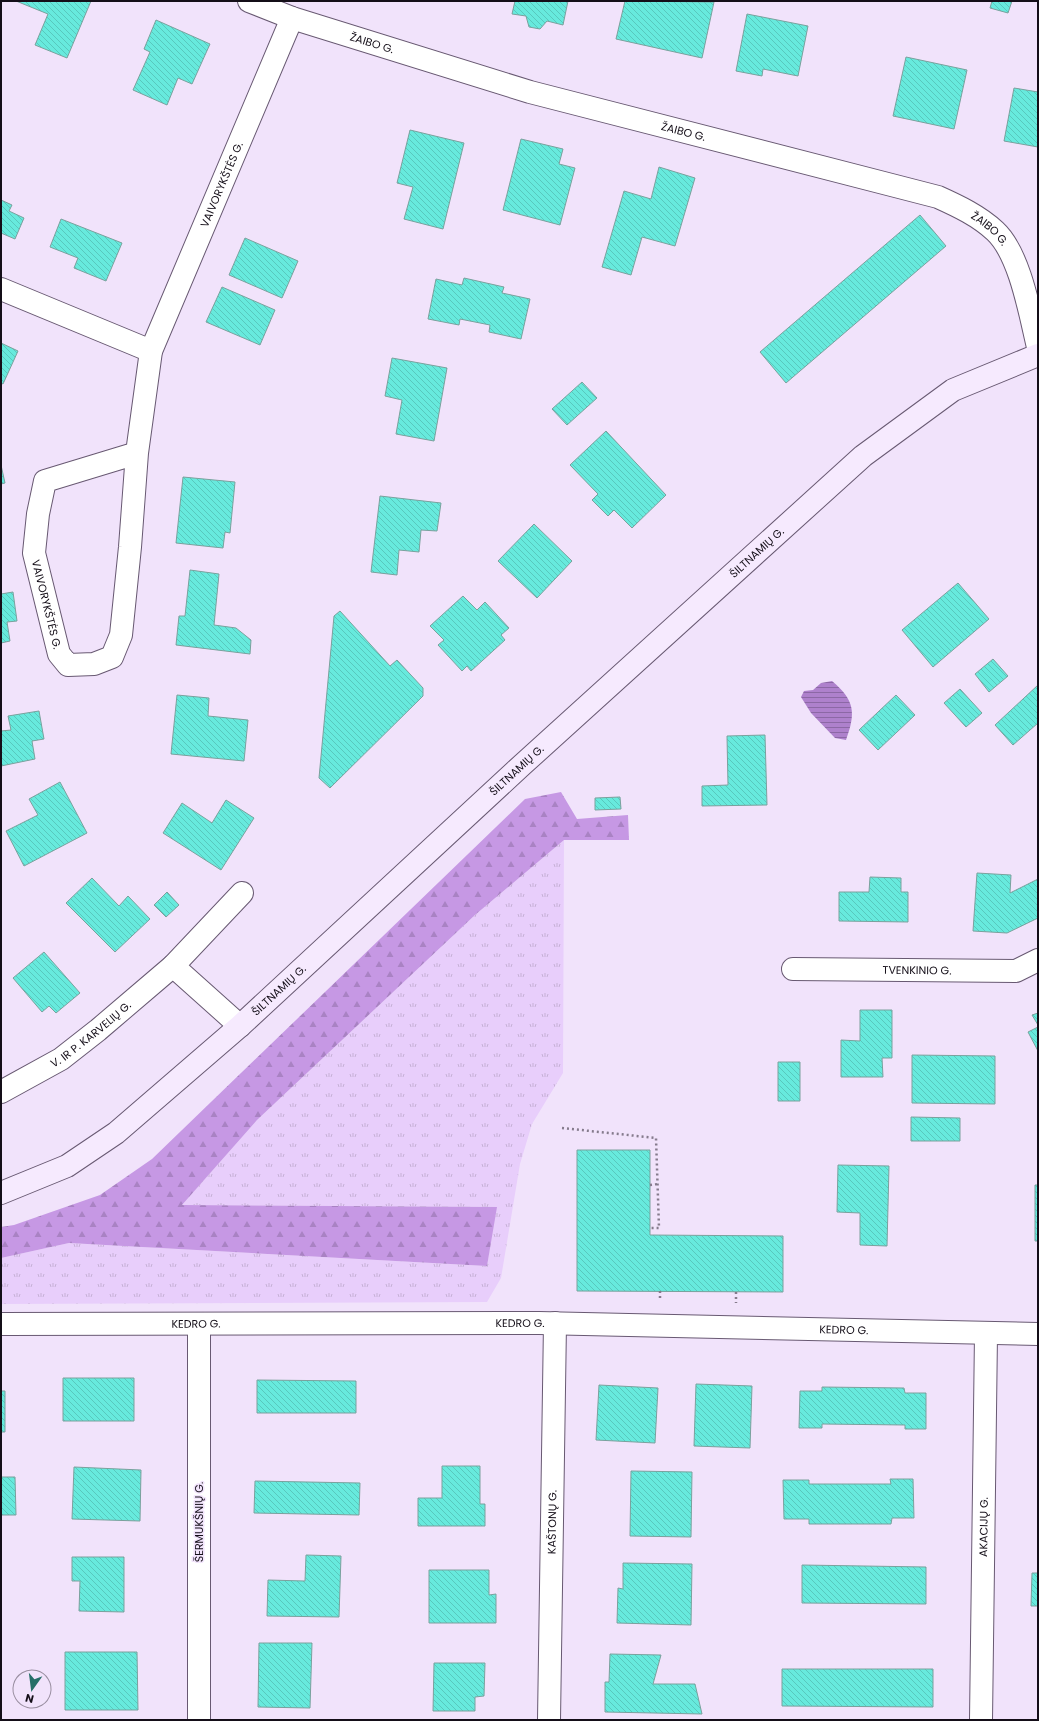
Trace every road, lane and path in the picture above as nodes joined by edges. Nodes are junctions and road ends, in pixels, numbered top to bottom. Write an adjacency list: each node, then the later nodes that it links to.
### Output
1 (249, 1): 2 (street, ŽAIBO G.)
2 (292, 18): 4 (street, ŽAIBO G.); 5 (street, VAIVORYKŠTĖS G.)
3 (1, 288): 5 (street)
4 (1038, 347)
5 (151, 351): 7 (street, VAIVORYKŠTĖS G.)
6 (1038, 355): 12 (main road, ŠILTNAMIŲ G.)
7 (137, 453): 7 (street, VAIVORYKŠTĖS G.)
8 (242, 893): 10 (street, V. IR P. KARVELIŲ G.)
9 (1038, 960): 11 (street, TVENKINIO G.)
10 (173, 966): 12 (street); 13 (street, V. IR P. KARVELIŲ G.)
11 (793, 969)
12 (240, 1026): 17 (main road, ŠILTNAMIŲ G.)
13 (1, 1092)
14 (562, 1128): 15 (path)
15 (658, 1184): 16 (path); 18 (path)
16 (650, 1185)
17 (1, 1193)
18 (650, 1228)
19 (556, 1323): 21 (street, KEDRO G.); 22 (street, KEDRO G.); 25 (street, KAŠTONŲ G.)
20 (1, 1324): 21 (street, KEDRO G.)
21 (199, 1324): 24 (street, ŠERMUKŠNIŲ G.)
22 (986, 1334): 23 (street, KEDRO G.); 26 (street, AKACIJŲ G.)
23 (1038, 1334)
24 (199, 1720)
25 (549, 1720)
26 (981, 1720)

